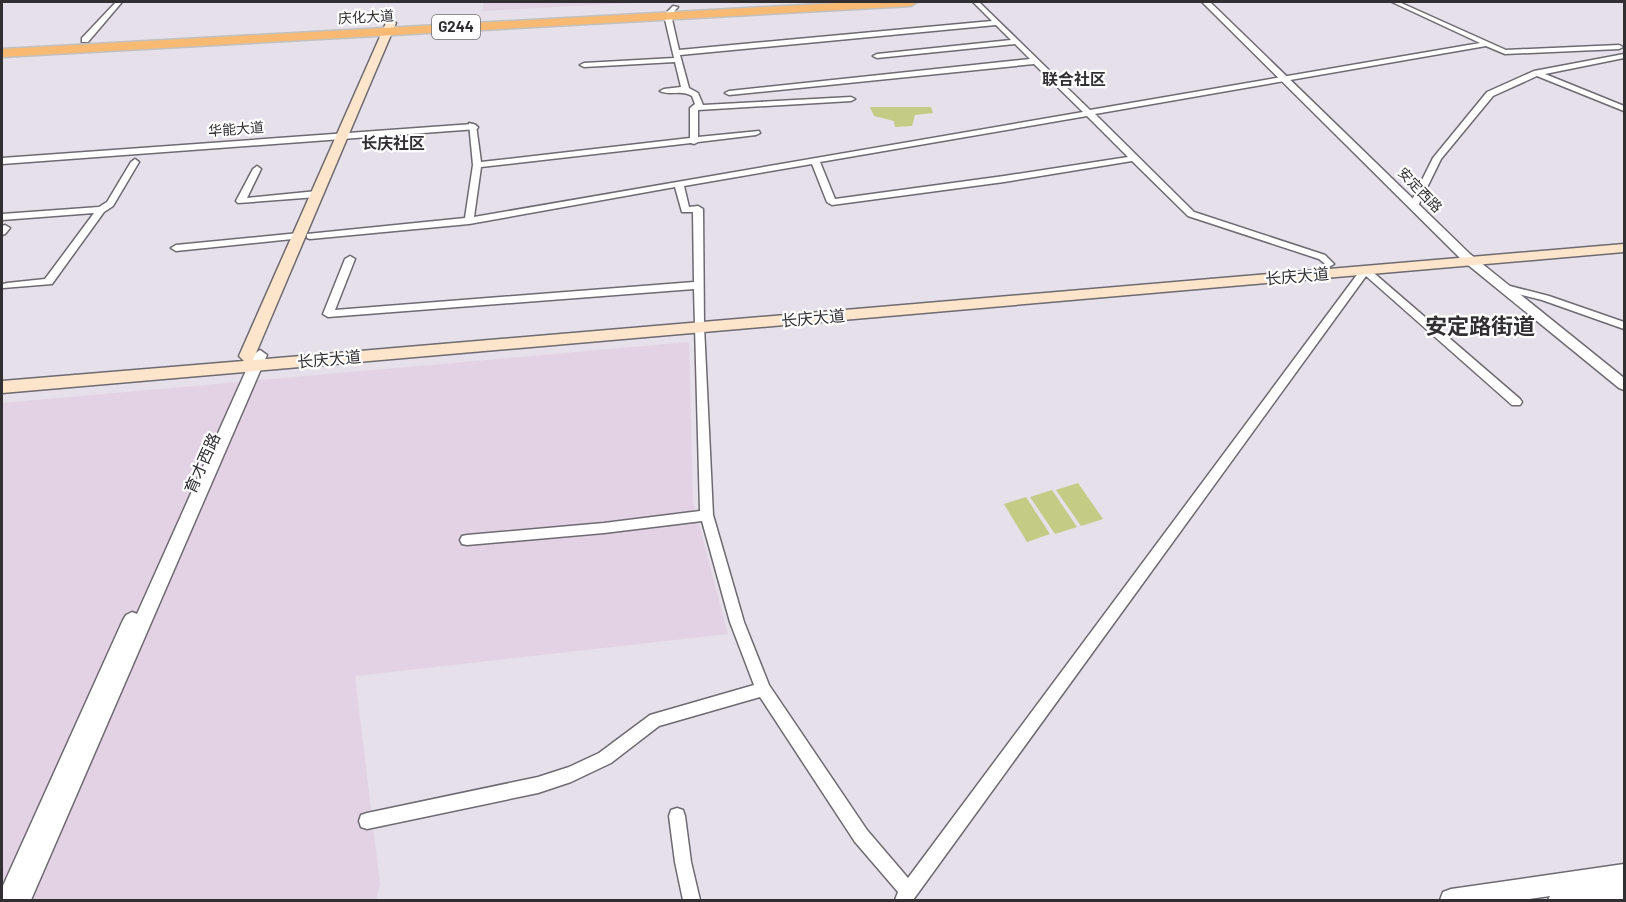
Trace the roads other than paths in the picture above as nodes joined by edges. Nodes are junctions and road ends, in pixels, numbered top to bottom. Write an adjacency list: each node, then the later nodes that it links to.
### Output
1 (119, 2): 12 (street)
2 (770, 2): 8 (highway, 庆化大道 / G244)
3 (911, 2): 9 (highway, 庆化大道 / G244)
4 (976, 2): 10 (street)
5 (1206, 2): 24 (street, 安定西路)
6 (1211, 2): 24 (street, 安定西路)
7 (1395, 2): 14 (street)
8 (713, 3): 9 (highway, 庆化大道 / G244)
9 (671, 11): 11 (highway, 庆化大道 / G244); 20 (street)
10 (998, 23): 13 (street); 20 (street)
11 (393, 27): 12 (highway, 庆化大道 / G244); 17 (highway, 庆化大道 / G244); 34 (main road, 育才西路)
12 (85, 40): 15 (highway, 庆化大道 / G244)
13 (1017, 42): 18 (street); 21 (street)
14 (1487, 44): 16 (street); 24 (street)
15 (2, 45)
16 (1623, 46)
17 (2, 53)
18 (877, 56)
19 (1624, 56): 23 (street)
20 (676, 57): 22 (street); 25 (street)
21 (1037, 61): 27 (street); 31 (street)
22 (584, 65)
23 (1537, 73): 30 (street); 44 (street)
24 (1289, 79): 31 (street); 44 (street, 安定西路)
25 (685, 89): 26 (street); 29 (street)
26 (664, 91)
27 (729, 93)
28 (851, 99): 29 (street)
29 (694, 108): 35 (street)
30 (1624, 109)
31 (1091, 114): 36 (street); 38 (street)
32 (472, 126): 34 (street, 华能大道); 40 (street)
33 (756, 133): 35 (street)
34 (347, 135): 37 (street, 华能大道); 43 (main road, 育才西路); 48 (main road, 育才西路)
35 (694, 142): 40 (street)
36 (1135, 158): 38 (street); 54 (street)
37 (2, 160)
38 (815, 161): 42 (street)
39 (135, 162): 45 (street)
40 (477, 165): 47 (street)
41 (257, 169): 43 (street)
42 (678, 184): 47 (street); 56 (street)
43 (317, 195): 48 (main road, 育才西路)
44 (1415, 204): 52 (street, 安定西路)
45 (100, 210): 46 (street); 57 (street)
46 (2, 217)
47 (469, 220): 48 (street)
48 (304, 236): 50 (street); 61 (main road, 育才西路)
49 (1624, 239): 52 (main road, 长庆大道)
50 (176, 248)
51 (1624, 248): 52 (main road, 长庆大道)
52 (1469, 257): 54 (main road, 长庆大道); 55 (main road, 长庆大道); 58 (street, 安定西路)
53 (350, 259): 56 (street)
54 (1329, 264): 59 (main road, 长庆大道)
55 (1365, 270): 59 (main road, 长庆大道); 66 (street); 74 (street)
56 (699, 285): 59 (street)
57 (3, 288)
58 (1506, 288): 60 (street); 63 (street, 安定西路); 64 (street, 安定西路)
59 (699, 323): 61 (main road, 长庆大道); 67 (street)
60 (1624, 326)
61 (251, 361): 62 (main road, 长庆大道); 65 (main road, 长庆大道); 75 (street, 育才西路); 76 (street, 育才西路)
62 (2, 376)
63 (1624, 378)
64 (1624, 385)
65 (2, 387)
66 (1516, 402)
67 (707, 515): 68 (street); 69 (street)
68 (467, 540)
69 (763, 689): 71 (street); 74 (street)
70 (677, 816): 77 (street)
71 (367, 821)
72 (1624, 875): 78 (street)
73 (1624, 891): 79 (street)
74 (906, 896)
75 (7, 900)
76 (20, 900)
77 (692, 900)
78 (1450, 900)
79 (1559, 900)

